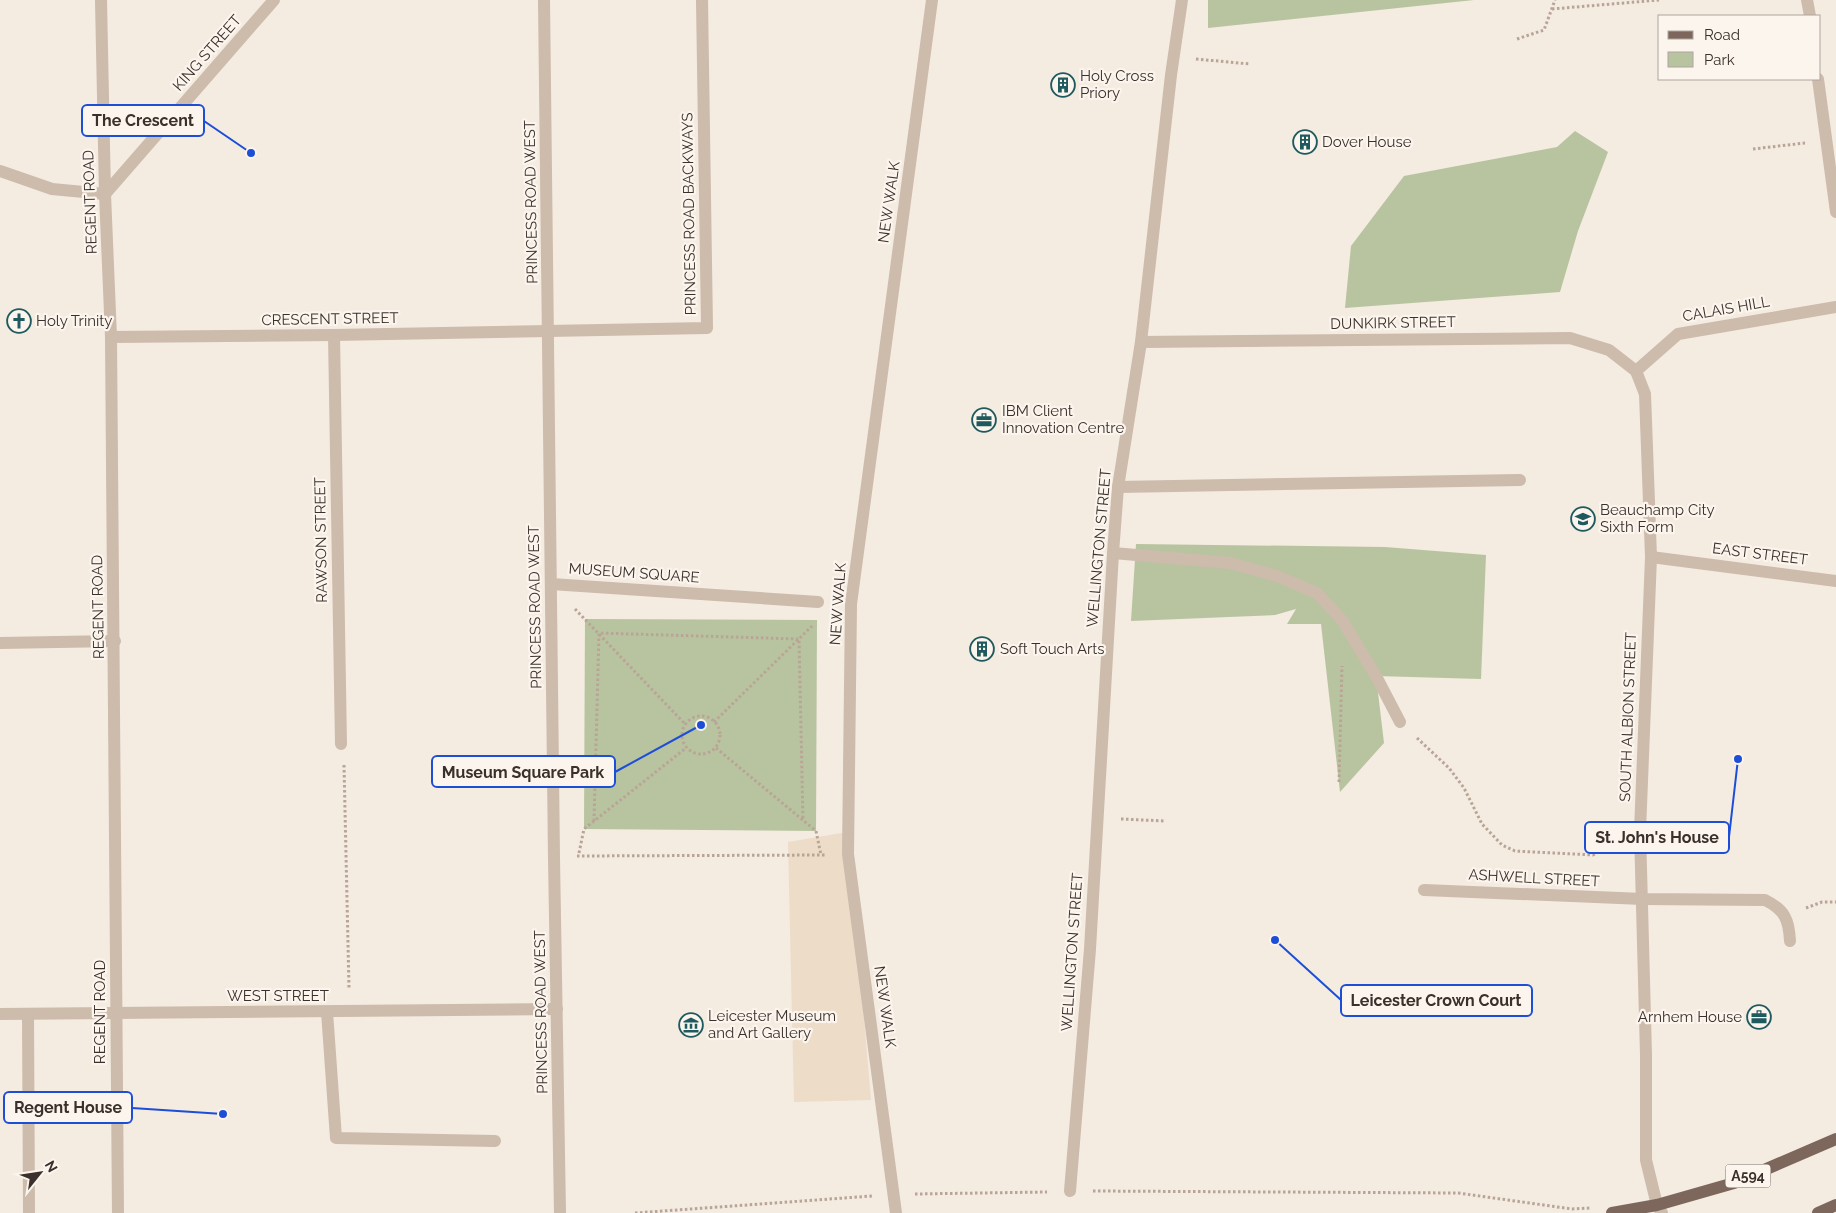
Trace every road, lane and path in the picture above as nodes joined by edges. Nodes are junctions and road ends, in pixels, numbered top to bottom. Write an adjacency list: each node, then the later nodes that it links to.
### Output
1 (101, 0): 19 (street, REGENT ROAD)
2 (274, 0): 19 (street, KING STREET)
3 (544, 0): 22 (street, PRINCESS ROAD WEST)
4 (702, 0): 22 (street, PRINCESS ROAD BACKWAYS)
5 (932, 0): 52 (street, NEW WALK)
6 (1182, 0): 13 (street, WELLINGTON STREET)
7 (1555, 0): 10 (path)
8 (1659, 0): 10 (path)
9 (1808, 0): 11 (street)
10 (1552, 9): 12 (path)
11 (1810, 15)
12 (1516, 39)
13 (1173, 57): 14 (path); 25 (street, WELLINGTON STREET)
14 (1250, 64)
15 (1818, 80): 16 (street)
16 (1826, 141): 17 (path); 20 (street)
17 (1753, 149)
18 (0, 172): 19 (street)
19 (105, 194): 24 (street, REGENT ROAD)
20 (1836, 212)
21 (1836, 307): 26 (street, CALAIS HILL)
22 (549, 332): 23 (street, CRESCENT STREET); 32 (street, PRINCESS ROAD WEST)
23 (334, 335): 24 (street, CRESCENT STREET); 43 (street, RAWSON STREET)
24 (111, 337): 38 (street, REGENT ROAD)
25 (1141, 342): 26 (street, DUNKIRK STREET); 28 (street, WELLINGTON STREET)
26 (1636, 372): 30 (street, SOUTH ALBION STREET)
27 (1520, 480): 28 (street)
28 (1118, 487): 29 (street, WELLINGTON STREET)
29 (1113, 552): 35 (street); 69 (street, WELLINGTON STREET)
30 (1651, 557): 31 (street, EAST STREET); 51 (street, SOUTH ALBION STREET)
31 (1836, 580)
32 (551, 584): 33 (street, MUSEUM SQUARE); 36 (path, MUSEUM SQUARE); 55 (street, PRINCESS ROAD WEST)
33 (818, 602)
34 (818, 620): 37 (path)
35 (1342, 620): 41 (street); 46 (path)
36 (599, 633): 37 (path); 42 (path, MUSEUM SQUARE); 49 (path)
37 (799, 639): 40 (path); 48 (path)
38 (115, 641): 39 (street); 64 (street, REGENT ROAD)
39 (0, 643)
40 (714, 722): 42 (path); 45 (path)
41 (1400, 722): 51 (path)
42 (685, 724): 44 (path)
43 (341, 744): 62 (path)
44 (686, 748): 45 (path); 49 (path)
45 (716, 748): 48 (path)
46 (1339, 782)
47 (1125, 819): 50 (path)
48 (803, 820): 53 (path)
49 (594, 821): 54 (path)
50 (1165, 821)
51 (1640, 830): 57 (street, SOUTH ALBION STREET)
52 (848, 854): 53 (path); 70 (street, NEW WALK)
53 (821, 855): 54 (path)
54 (578, 856): 55 (path)
55 (554, 858): 61 (street, PRINCESS ROAD WEST)
56 (1424, 890): 57 (street, ASHWELL STREET)
57 (1643, 900): 59 (street, ASHWELL STREET); 73 (street, SOUTH ALBION STREET)
58 (1836, 902): 59 (path)
59 (1784, 915): 60 (street)
60 (1790, 941)
61 (557, 1009): 62 (street, WEST STREET); 76 (street, PRINCESS ROAD WEST)
62 (350, 1011): 63 (street, WEST STREET)
63 (327, 1012): 64 (street, WEST STREET); 68 (street)
64 (116, 1013): 66 (street, WEST STREET); 75 (street, REGENT ROAD)
65 (0, 1014): 66 (street, WEST STREET)
66 (28, 1014): 74 (street)
67 (1836, 1139): 73 (main road, A594)
68 (495, 1141)
69 (1070, 1191): 70 (path); 72 (path)
70 (894, 1194): 77 (path); 78 (street, NEW WALK)
71 (1836, 1205): 80 (main road)
72 (1591, 1208)
73 (1659, 1209): 79 (main road, A594)
74 (29, 1213)
75 (118, 1213)
76 (560, 1213)
77 (635, 1213)
78 (896, 1213)
79 (1612, 1213)
80 (1818, 1213)

